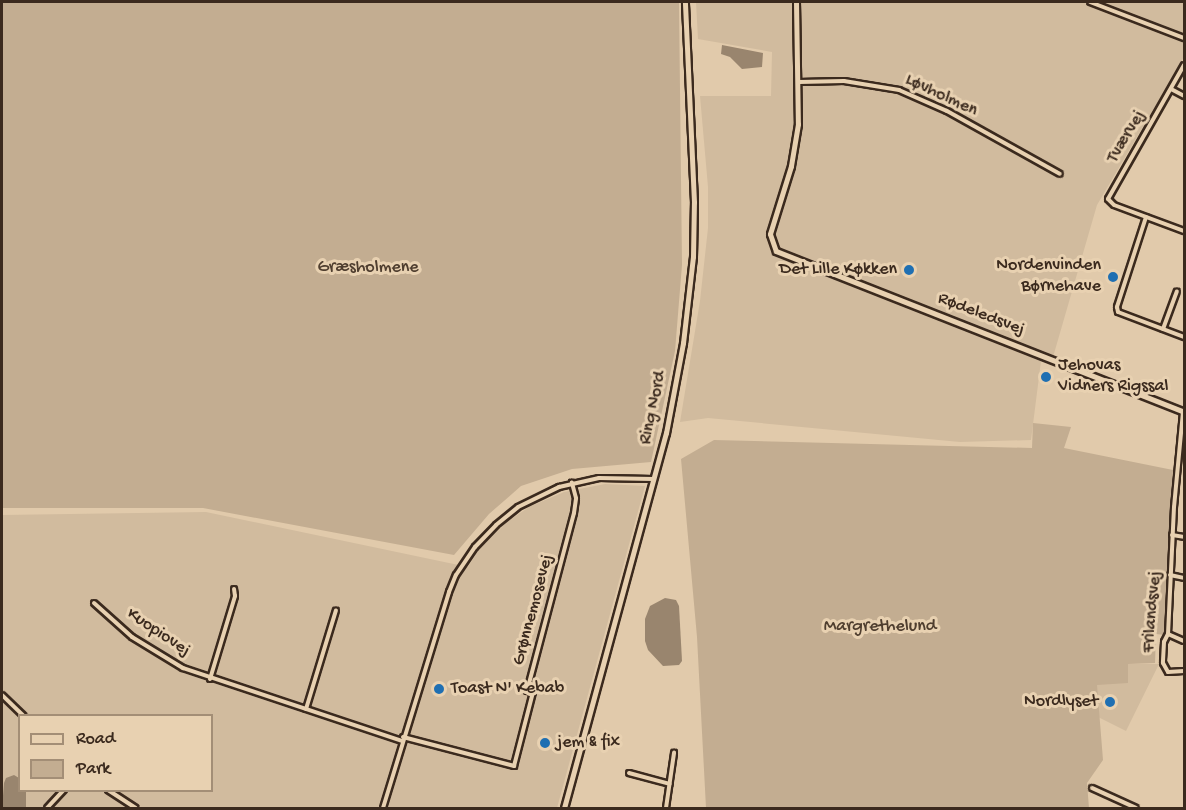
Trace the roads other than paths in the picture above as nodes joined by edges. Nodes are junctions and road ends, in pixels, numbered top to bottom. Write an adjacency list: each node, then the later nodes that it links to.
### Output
1 (685, 2): 16 (main road, Ring Nord)
2 (796, 2): 6 (main road)
3 (1090, 2): 4 (street)
4 (1185, 38)
5 (1185, 65): 7 (street, Tværvej)
6 (800, 82): 9 (street, Løvholmen); 15 (main road, Rødeledsvej)
7 (1171, 89): 8 (street); 10 (street, Tværvej)
8 (1185, 96)
9 (1059, 174)
10 (1146, 217): 11 (street); 13 (street)
11 (1185, 231)
12 (1177, 291): 13 (street)
13 (1164, 329): 14 (street)
14 (1185, 337)
15 (1184, 412): 18 (street, Frilandsvej)
16 (653, 479): 17 (street); 42 (main road, Ring Nord)
17 (572, 483): 32 (street); 32 (street, Grønnemosevej)
18 (1172, 535): 19 (street); 20 (street, Frilandsvej)
19 (1185, 537)
20 (1170, 575): 21 (street); 25 (street, Frilandsvej)
21 (1185, 578)
22 (234, 589): 28 (street, Kuopiovej)
23 (94, 603): 28 (street, Kuopiovej)
24 (336, 610): 30 (street)
25 (1168, 634): 26 (street); 27 (street, Frilandsvej)
26 (1185, 641)
27 (1185, 670)
28 (210, 679): 30 (street, Kuopiovej)
29 (2, 695): 31 (street)
30 (306, 709): 32 (street, Kuopiovej)
31 (22, 714)
32 (403, 739): 41 (street)
33 (674, 753): 35 (street)
34 (629, 773): 35 (street)
35 (670, 784): 43 (street)
36 (1092, 788): 44 (street)
37 (62, 792): 39 (street)
38 (111, 792): 40 (street)
39 (47, 808)
40 (136, 808)
41 (383, 808)
42 (564, 808)
43 (666, 808)
44 (1136, 808)

